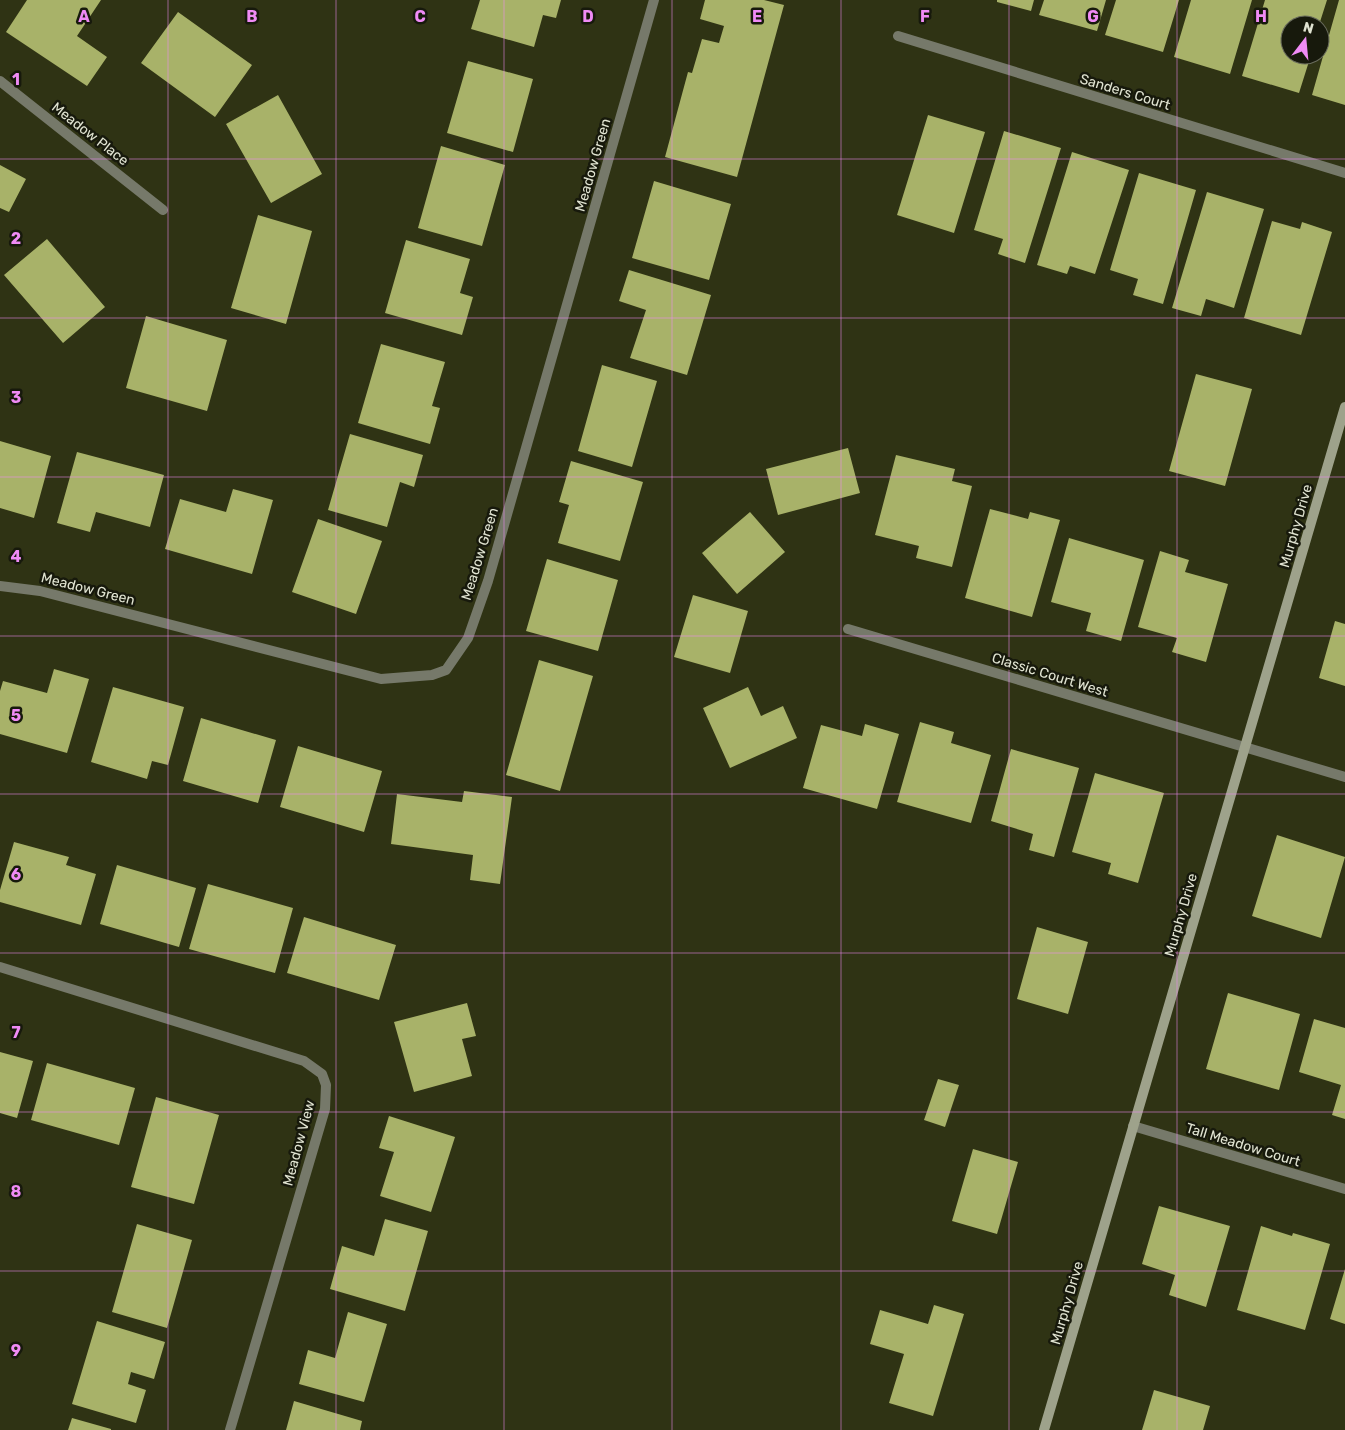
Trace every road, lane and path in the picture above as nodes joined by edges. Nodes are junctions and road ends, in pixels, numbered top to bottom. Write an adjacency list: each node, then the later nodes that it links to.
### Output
1 (654, 0): 7 (street, Meadow Green)
2 (898, 36): 4 (street, Sanders Court)
3 (0, 81): 5 (street, Meadow Place)
4 (1345, 173)
5 (163, 210)
6 (1345, 407): 9 (main road, Murphy Drive)
7 (0, 586)
8 (848, 629): 9 (street, Classic Court West)
9 (1245, 747): 10 (street, Classic Court West); 12 (main road, Murphy Drive)
10 (1345, 777)
11 (0, 967): 14 (street, Meadow View)
12 (1133, 1126): 13 (street, Tall Meadow Court); 15 (main road, Murphy Drive)
13 (1345, 1189)
14 (230, 1430)
15 (1044, 1430)

